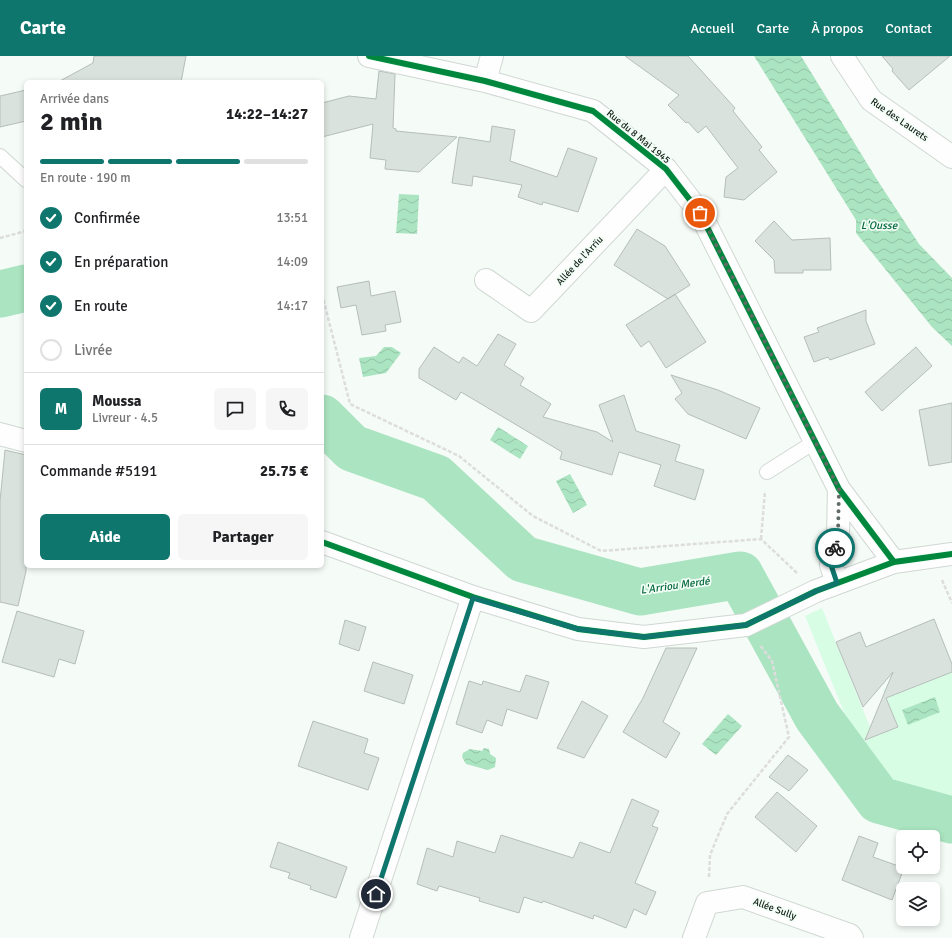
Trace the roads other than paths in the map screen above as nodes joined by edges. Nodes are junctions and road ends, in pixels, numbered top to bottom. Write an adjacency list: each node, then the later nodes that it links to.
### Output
1 (369, 56): 4 (street, Rue du 8 Mai 1945)
2 (492, 56): 4 (street)
3 (842, 56): 6 (street, Rue des Laurets)
4 (485, 80): 7 (street, Rue du 8 Mai 1945)
5 (0, 156): 8 (lane)
6 (952, 157)
7 (666, 169): 9 (street, Allée de l'Arrïu); 12 (street, Rue du 8 Mai 1945)
8 (24, 178)
9 (486, 280)
10 (0, 434): 11 (street)
11 (24, 440)
12 (816, 441): 13 (lane); 14 (street, Rue du 8 Mai 1945)
13 (767, 472)
14 (839, 489): 17 (street, Rue du 8 Mai 1945); 18 (street, Rue du 8 Mai 1945)
15 (324, 543): 19 (street)
16 (952, 554): 17 (street)
17 (894, 562): 18 (street)
18 (837, 583): 19 (street)
19 (473, 598): 20 (street)
20 (361, 938)
21 (694, 938): 22 (street, Allée Sully)
22 (852, 938)

